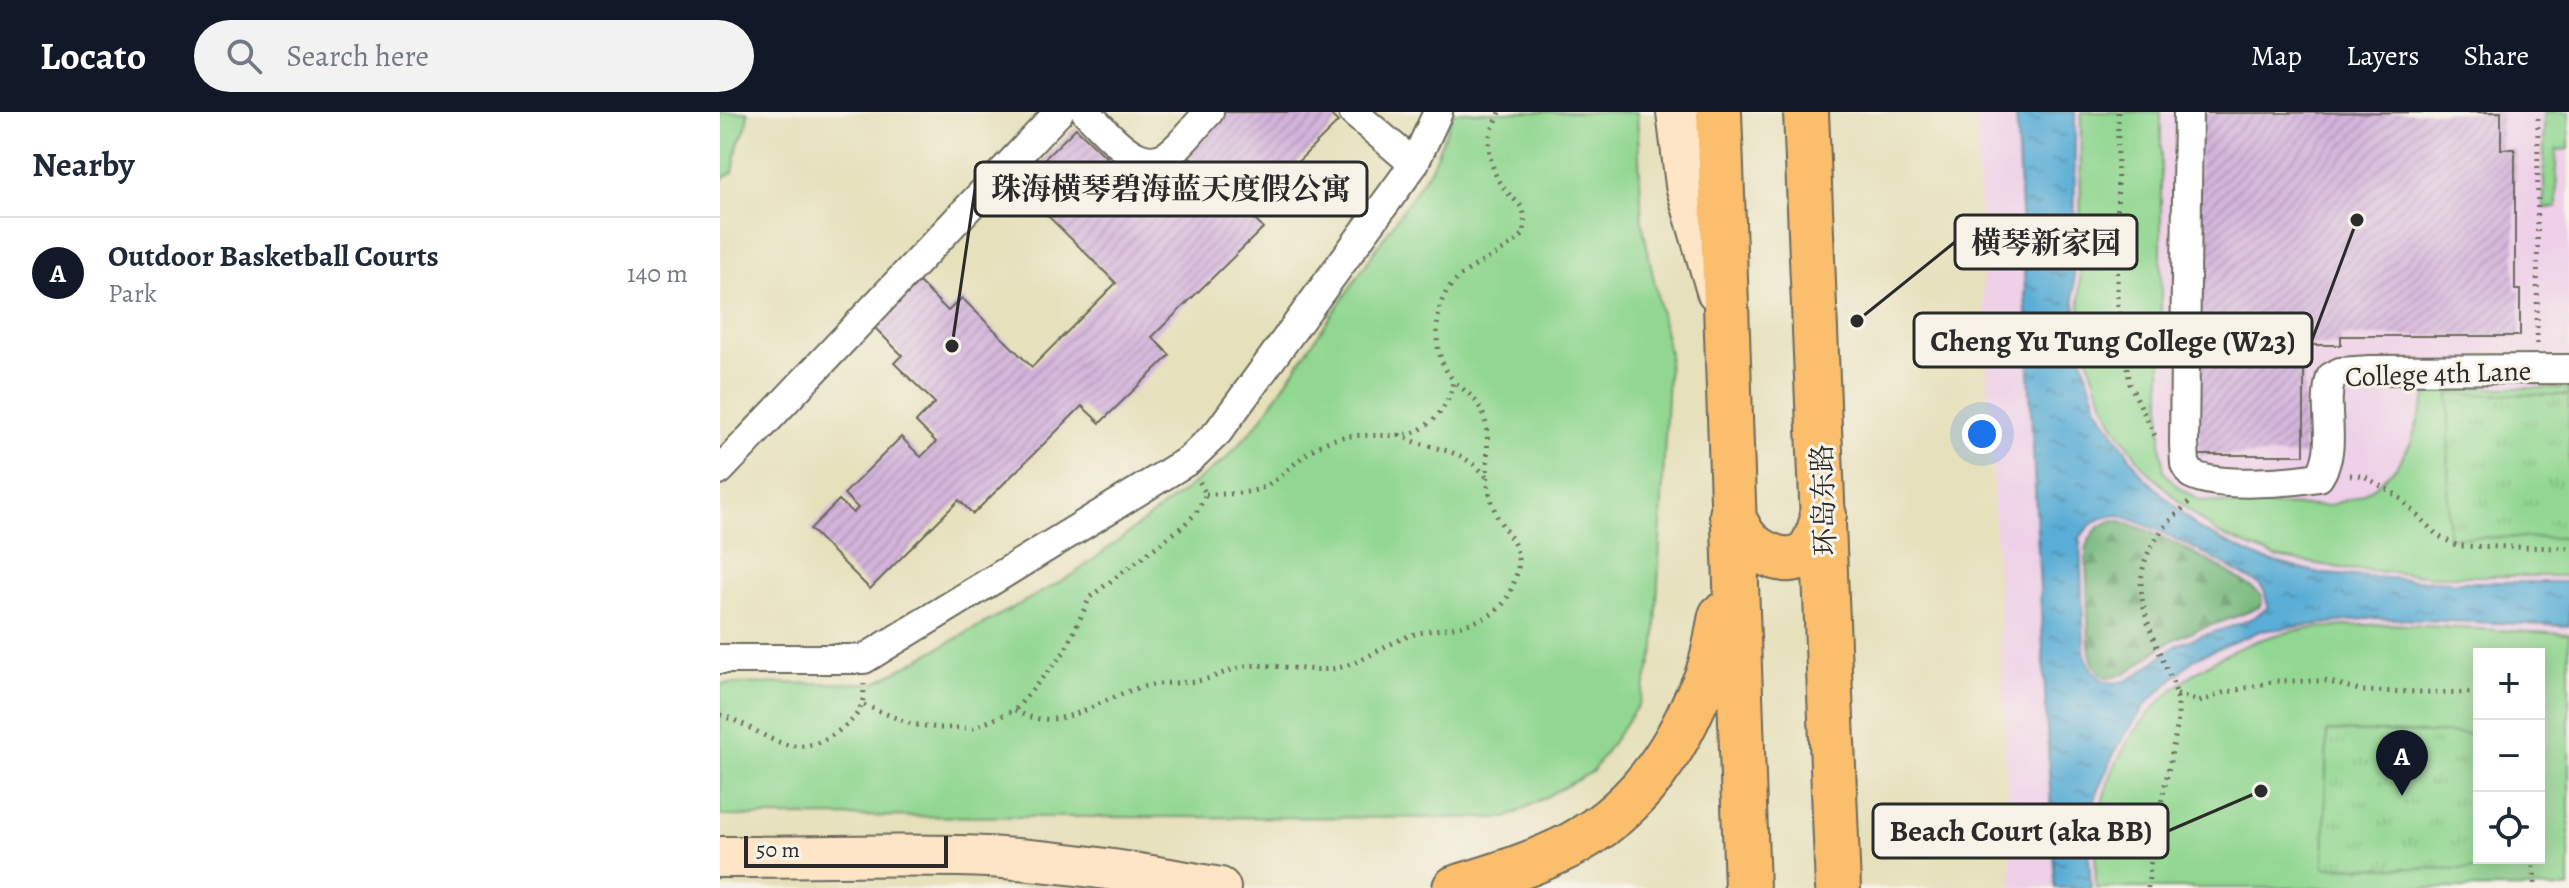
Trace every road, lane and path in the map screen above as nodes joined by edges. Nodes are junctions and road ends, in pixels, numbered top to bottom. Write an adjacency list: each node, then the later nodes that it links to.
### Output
1 (1059, 112): 21 (street)
2 (1086, 112): 3 (street)
3 (1209, 112)
4 (1353, 112): 13 (street)
5 (1438, 112): 13 (street)
6 (1500, 112): 17 (path)
7 (1677, 112): 14 (main road)
8 (1719, 112): 14 (main road)
9 (2118, 112): 19 (path)
10 (2188, 112): 19 (street)
11 (2538, 112): 15 (path)
12 (1812, 125): 26 (main road, 环岛东路)
13 (1414, 164): 20 (street)
14 (1725, 320): 27 (main road)
15 (2537, 369): 16 (street, College 4th Lane); 19 (street, College 4th Lane)
16 (2569, 369)
17 (1453, 380): 18 (path); 22 (path)
18 (1399, 434): 22 (path); 24 (path)
19 (2170, 443)
20 (1189, 460): 24 (path); 30 (street)
21 (720, 470)
22 (1486, 476): 34 (path)
23 (2364, 476): 28 (path)
24 (1206, 494): 34 (path)
25 (2180, 510): 32 (path)
26 (1824, 515): 27 (main road); 41 (main road, 环岛东路)
27 (1733, 533): 39 (main road); 40 (main road)
28 (2569, 548)
29 (720, 659): 30 (street)
30 (864, 659): 33 (path)
31 (2473, 693): 32 (path)
32 (2177, 694): 42 (path)
33 (864, 705): 34 (path); 35 (path)
34 (1015, 710)
35 (720, 715)
36 (720, 857): 38 (main road)
37 (2533, 864): 43 (path)
38 (1220, 888)
39 (1455, 888)
40 (1747, 888)
41 (1838, 888)
42 (2148, 888)
43 (2536, 888)

